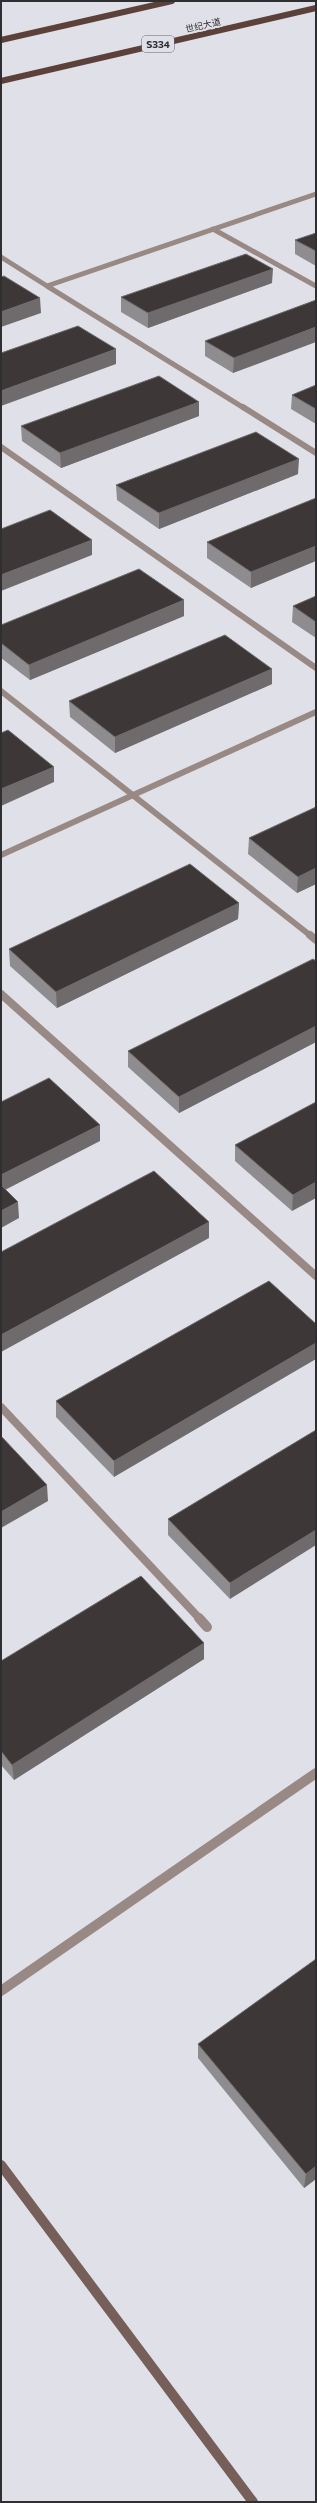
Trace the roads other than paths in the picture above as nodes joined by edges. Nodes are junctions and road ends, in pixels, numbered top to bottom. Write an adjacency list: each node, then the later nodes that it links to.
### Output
1 (172, 1): 3 (main road)
2 (316, 8): 4 (main road, 世纪大道 / S334)
3 (1, 40)
4 (1, 81)
5 (316, 194): 6 (street)
6 (214, 228): 8 (street); 9 (street)
7 (1, 257): 8 (street)
8 (47, 286): 11 (street)
9 (316, 286)
10 (1, 447): 12 (street)
11 (316, 453)
12 (316, 668)
13 (1, 691): 15 (street)
14 (316, 712): 15 (street)
15 (132, 795): 16 (street); 17 (street)
16 (1, 854)
17 (316, 940)
18 (1, 994): 19 (street)
19 (316, 1276)
20 (1, 1407): 21 (street)
21 (207, 1627)
22 (316, 1773): 23 (street)
23 (1, 1991)
24 (1, 2165): 25 (street)
25 (253, 2502)

